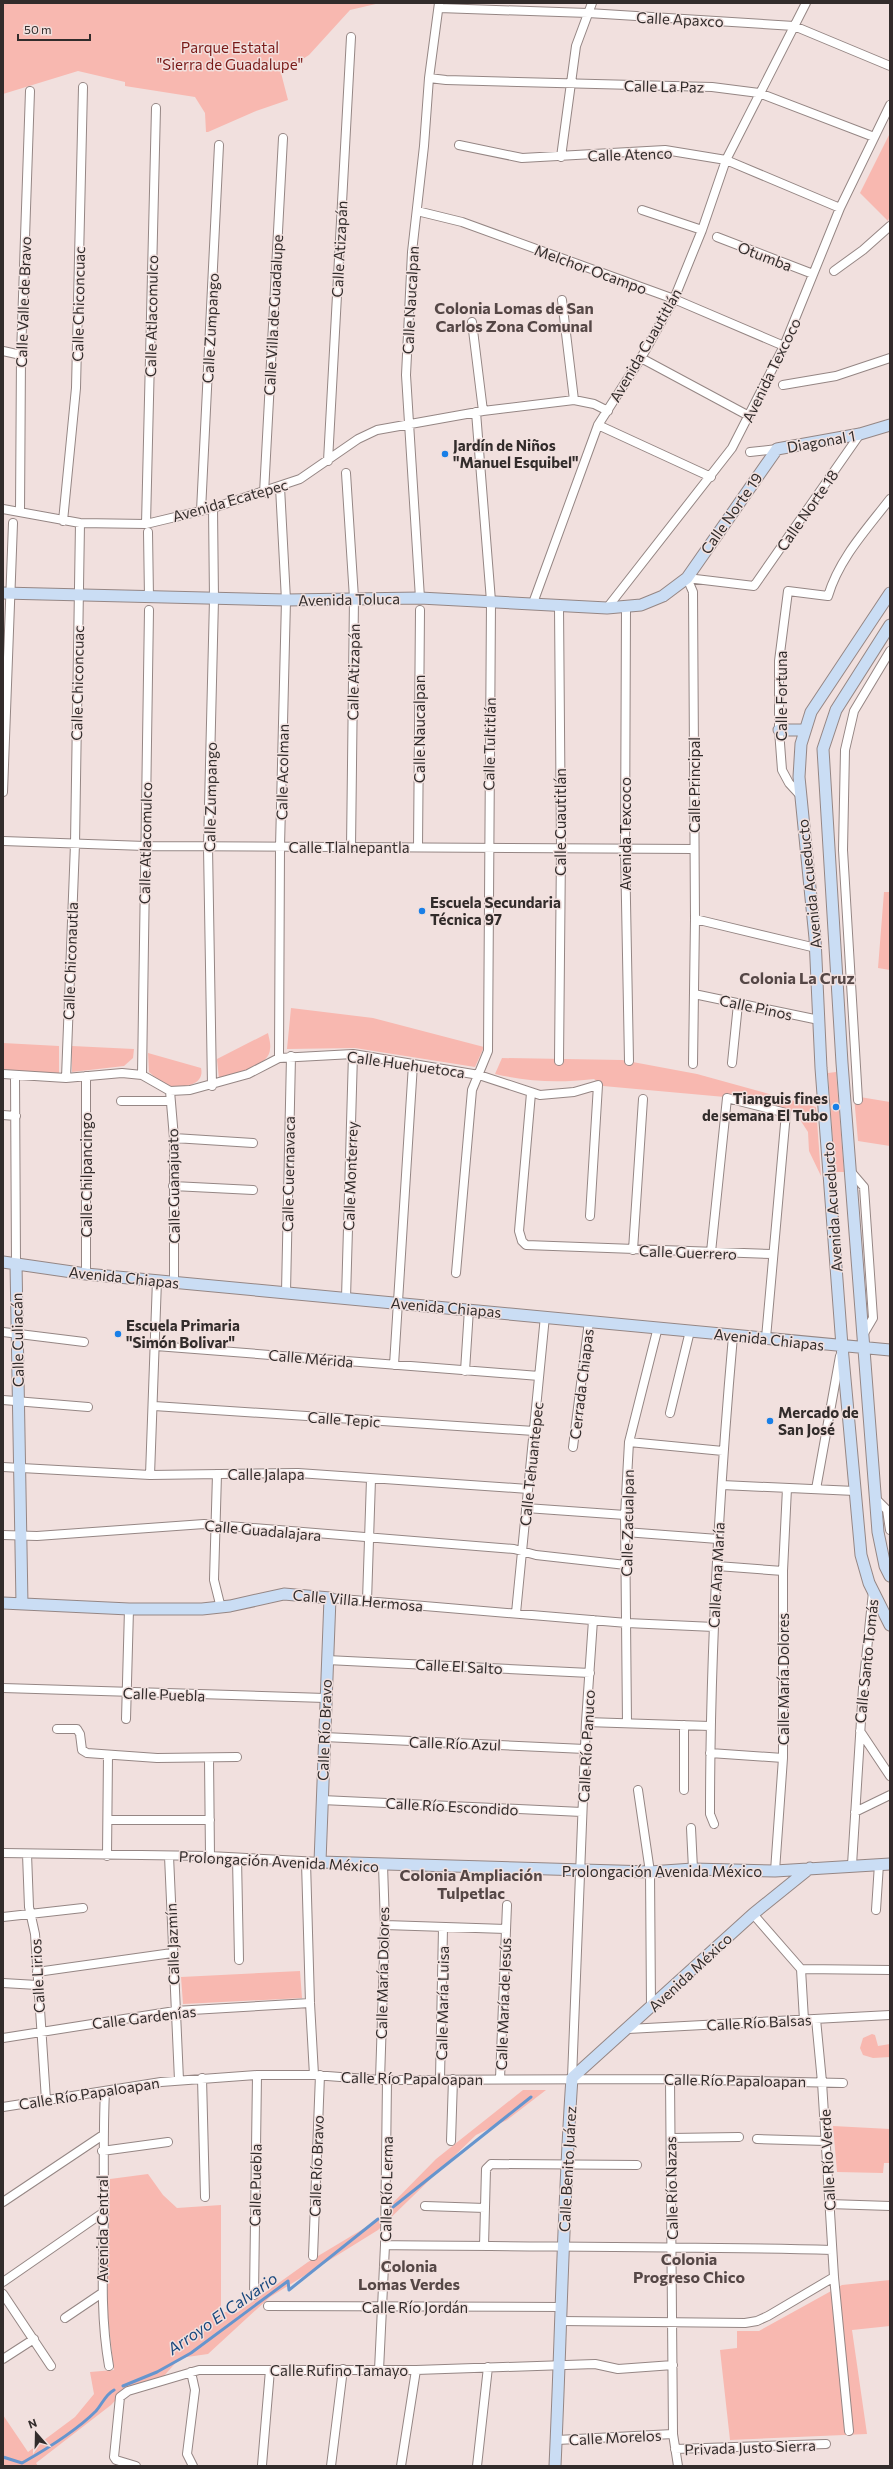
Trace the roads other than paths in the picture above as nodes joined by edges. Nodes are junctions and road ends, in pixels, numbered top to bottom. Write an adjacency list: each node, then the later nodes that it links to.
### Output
1 (592, 3): 4 (street)
2 (806, 3): 5 (street, Avenida Cuautitlán)
3 (439, 5): 4 (street, Calle Apaxco); 8 (street, Calle Naucalpan)
4 (588, 13): 5 (street, Calle Apaxco); 9 (street)
5 (794, 26): 7 (street, Calle Apaxco); 12 (street, Avenida Cuautitlán)
6 (351, 37): 48 (street, Calle Atizapán)
7 (890, 66)
8 (429, 78): 9 (street, Calle La Paz); 23 (street, Calle Naucalpan)
9 (570, 84): 12 (street, Calle La Paz); 19 (street)
10 (83, 87): 58 (street, Calle Chiconcuac)
11 (30, 91): 34 (street, Calle Valle de Bravo)
12 (759, 93): 15 (street, Calle La Paz); 20 (street, Avenida Cuautitlán)
13 (890, 105): 15 (street, Avenida Texcoco)
14 (156, 108): 61 (street, Calle Atlacomulco)
15 (874, 137): 21 (street, Avenida Texcoco)
16 (283, 138): 52 (street, Calle Villa de Guadalupe)
17 (459, 145): 19 (street, Calle Atenco)
18 (218, 146): 57 (street, Calle Zumpango)
19 (561, 157): 20 (street, Calle Atenco)
20 (726, 160): 21 (street, Calle Atenco); 25 (street, Avenida Cuautitlán)
21 (840, 208): 28 (street, Avenida Texcoco)
22 (642, 210): 25 (street)
23 (417, 211): 29 (street, Melchor Ocampo); 42 (street, Calle Naucalpan)
24 (890, 226): 27 (street)
25 (702, 230): 29 (street, Avenida Cuautitlán)
26 (717, 237): 28 (street, Otumba)
27 (834, 271)
28 (813, 274): 32 (street, Avenida Texcoco)
29 (674, 299): 32 (street, Melchor Ocampo); 35 (street, Avenida Cuautitlán)
30 (562, 300): 38 (street)
31 (472, 322): 39 (street, Calle Tultitlán)
32 (784, 346): 41 (street, Avenida Texcoco)
33 (3, 351): 34 (street)
34 (21, 355): 56 (street, Calle Valle de Bravo)
35 (641, 358): 40 (street, Avenida Cuautitlán); 41 (street)
36 (890, 358): 37 (street)
37 (783, 385)
38 (574, 400): 39 (street, Avenida Ecatepec); 40 (street, Avenida Ecatepec)
39 (479, 411): 42 (street, Avenida Ecatepec); 72 (street, Calle Tultitlán)
40 (608, 411): 43 (street, Avenida Cuautitlán)
41 (749, 416): 50 (street, Avenida Texcoco)
42 (409, 424): 48 (street, Avenida Ecatepec); 69 (street, Calle Naucalpan)
43 (598, 425): 50 (street); 73 (street, Avenida Cuautitlán)
44 (890, 425): 45 (street, Diagonal 1)
45 (860, 434): 46 (street, Diagonal 1); 63 (street, Calle Norte 18)
46 (777, 449): 47 (street, Diagonal 1); 63 (street, Calle Norte 19)
47 (750, 452)
48 (328, 461): 51 (street, Avenida Ecatepec)
49 (346, 473): 68 (street, Calle Atizapán)
50 (711, 477): 76 (street, Avenida Texcoco)
51 (280, 487): 52 (street, Avenida Ecatepec); 71 (street, Calle Acolman)
52 (264, 493): 54 (street, Avenida Ecatepec)
53 (890, 499): 82 (street, Calle Fortuna)
54 (212, 508): 57 (street, Avenida Ecatepec); 70 (street, Calle Zumpango)
55 (3, 509): 56 (street, Avenida Ecatepec)
56 (20, 512): 58 (street, Avenida Ecatepec)
57 (201, 512): 61 (street, Avenida Ecatepec)
58 (63, 521): 60 (street, Avenida Ecatepec)
59 (13, 523): 64 (street)
60 (80, 523): 61 (street, Avenida Ecatepec); 66 (street, Calle Chiconcuac)
61 (146, 524)
62 (148, 532): 67 (street)
63 (687, 578): 77 (street, Avenida Toluca); 96 (street, Calle Principal)
64 (6, 594): 66 (street, Avenida Toluca); 84 (street)
65 (890, 594): 74 (street, Avenida Acueducto)
66 (78, 596): 67 (street, Avenida Toluca); 87 (street, Calle Chiconcuac)
67 (149, 598): 70 (street, Avenida Toluca)
68 (354, 598): 69 (street, Avenida Toluca); 71 (street, Avenida Toluca); 92 (street, Calle Atizapán)
69 (420, 598): 72 (street, Avenida Toluca)
70 (214, 599): 71 (street, Avenida Toluca); 89 (street, Calle Zumpango)
71 (286, 600): 90 (street, Calle Acolman)
72 (491, 601): 73 (street, Avenida Toluca); 93 (street, Calle Tultitlán)
73 (533, 603): 75 (street, Avenida Toluca)
74 (886, 604): 83 (street, Avenida Acueducto)
75 (559, 607): 76 (street, Avenida Toluca); 94 (street, Calle Cuautitlán)
76 (607, 608): 77 (street, Avenida Toluca)
77 (626, 608): 95 (street, Avenida Texcoco)
78 (149, 610): 88 (street, Calle Atlacomulco)
79 (420, 610): 91 (street, Calle Naucalpan)
80 (890, 625): 154 (street, Avenida Acueducto)
81 (890, 651): 120 (street)
82 (779, 730): 83 (street); 85 (street, Calle Fortuna)
83 (805, 730): 85 (street, Avenida Acueducto)
84 (3, 792)
85 (800, 795): 98 (street, Avenida Acueducto)
86 (3, 841): 87 (street, Calle Tlalnepantla)
87 (75, 844): 88 (street, Calle Tlalnepantla); 115 (street, Calle Chiconautla)
88 (145, 846): 89 (street, Calle Tlalnepantla); 111 (street, Calle Atlacomulco)
89 (208, 847): 90 (street, Calle Tlalnepantla); 116 (street, Calle Zumpango)
90 (280, 847): 92 (street, Calle Tlalnepantla); 104 (street, Calle Acolman)
91 (418, 847): 92 (street, Calle Tlalnepantla); 93 (street, Calle Tlalnepantla)
92 (351, 848)
93 (488, 848): 94 (street, Calle Tlalnepantla); 112 (street, Calle Tultitlán)
94 (561, 849): 95 (street, Calle Tlalnepantla); 105 (street, Calle Cuautitlán)
95 (625, 849): 96 (street, Calle Tlalnepantla); 106 (street, Avenida Texcoco)
96 (694, 849): 97 (street, Calle Principal)
97 (695, 919): 98 (street); 99 (street, Calle Principal)
98 (816, 948): 101 (street, Avenida Acueducto)
99 (694, 994): 100 (street, Calle Pinos); 108 (street, Calle Principal)
100 (738, 1004): 101 (street, Calle Pinos); 109 (street)
101 (819, 1020): 153 (street, Avenida Acueducto)
102 (353, 1054): 103 (street, Calle Huehuetoca); 107 (street, Calle Huehuetoca); 140 (street, Calle Monterrey)
103 (291, 1056): 104 (street, Calle Huehuetoca); 139 (street, Calle Cuernavaca)
104 (279, 1058): 116 (street, Calle Huehuetoca)
105 (559, 1060)
106 (629, 1061)
107 (413, 1064): 112 (street, Calle Huehuetoca); 141 (street)
108 (693, 1064)
109 (732, 1064)
110 (3, 1074): 113 (street, Calle Huehuetoca)
111 (142, 1075): 114 (street, Calle Huehuetoca); 117 (street, Calle Huehuetoca)
112 (479, 1075): 118 (street, Calle Huehuetoca); 135 (street, Calle Tultitlán)
113 (15, 1076): 115 (street, Calle Huehuetoca); 124 (street, Calle Culiacán)
114 (86, 1076): 115 (street, Calle Huehuetoca); 136 (street, Calle Chilpancingo)
115 (66, 1078)
116 (212, 1086): 117 (street, Calle Huehuetoca)
117 (170, 1090): 122 (street, Calle Guanajuato)
118 (531, 1093): 129 (street, Calle Huehuetoca); 130 (street, Calle Guerrero)
119 (642, 1100): 130 (street)
120 (858, 1100)
121 (121, 1101): 122 (street)
122 (170, 1101): 125 (street, Calle Guanajuato)
123 (3, 1114): 124 (street)
124 (16, 1116): 134 (street, Calle Culiacán)
125 (174, 1138): 126 (street); 127 (street, Calle Guanajuato)
126 (253, 1143)
127 (173, 1186): 128 (street); 138 (street, Calle Guanajuato)
128 (253, 1190)
129 (590, 1216)
130 (633, 1250): 131 (street, Calle Guerrero)
131 (711, 1252): 132 (street, Calle Guerrero); 132 (street)
132 (772, 1254): 150 (street)
133 (3, 1262): 134 (street, Avenida Chiapas)
134 (16, 1264): 136 (street, Avenida Chiapas); 148 (street, Calle Culiacán)
135 (456, 1273)
136 (86, 1274): 137 (street, Avenida Chiapas)
137 (157, 1280): 138 (street, Avenida Chiapas); 152 (street)
138 (174, 1282): 139 (street, Avenida Chiapas)
139 (286, 1292): 140 (street, Avenida Chiapas)
140 (346, 1298): 141 (street, Avenida Chiapas)
141 (398, 1303): 142 (street, Avenida Chiapas); 156 (street)
142 (469, 1309): 143 (street, Avenida Chiapas); 157 (street)
143 (545, 1316): 144 (street, Avenida Chiapas); 158 (street, Calle Tehuantepec)
144 (589, 1321): 145 (street, Avenida Chiapas); 166 (street, Cerrada Chiapas)
145 (658, 1327): 146 (street, Avenida Chiapas); 165 (street, Calle Zacualpan)
146 (690, 1331): 149 (street, Avenida Chiapas); 163 (street)
147 (3, 1332): 148 (street)
148 (17, 1333): 151 (street); 160 (street, Calle Culiacán)
149 (733, 1336): 150 (street, Avenida Chiapas); 167 (street, Calle Ana María)
150 (766, 1338): 153 (street, Avenida Chiapas)
151 (84, 1342)
152 (156, 1346): 156 (street, Calle Mérida); 161 (street)
153 (842, 1346): 154 (street, Avenida Chiapas); 176 (street); 177 (street, Avenida Acueducto)
154 (863, 1348): 155 (street, Avenida Chiapas); 178 (street, Avenida Acueducto)
155 (890, 1350)
156 (394, 1365): 157 (street, Calle Mérida)
157 (465, 1371): 158 (street, Calle Mérida)
158 (539, 1376): 164 (street, Calle Tehuantepec)
159 (3, 1400): 160 (street)
160 (18, 1401): 162 (street); 169 (street, Calle Culiacán)
161 (154, 1406): 164 (street, Calle Tepic); 171 (street)
162 (88, 1407)
163 (670, 1413)
164 (534, 1431): 175 (street, Calle Tehuantepec)
165 (629, 1442): 167 (street); 180 (street, Calle Zacualpan)
166 (573, 1447)
167 (723, 1451): 173 (street, Calle Ana María)
168 (3, 1468): 169 (street, Calle Jalapa)
169 (19, 1468): 171 (street, Calle Jalapa); 185 (street, Calle Culiacán)
170 (217, 1474): 171 (street, Calle Jalapa); 172 (street, Calle Jalapa); 181 (street)
171 (150, 1475)
172 (371, 1479): 175 (street, Calle Jalapa); 186 (street)
173 (722, 1485): 174 (street); 187 (street, Calle Ana María)
174 (787, 1488): 176 (street); 191 (street, Calle María Dolores)
175 (528, 1489): 179 (street, Calle Tehuantepec)
176 (816, 1489): 177 (street)
177 (855, 1491): 193 (street, Avenida Acueducto)
178 (875, 1498): 182 (street); 192 (street, Avenida Acueducto)
179 (526, 1508): 180 (street); 188 (street, Calle Tehuantepec)
180 (625, 1515): 183 (street, Calle Zacualpan)
181 (216, 1525): 185 (street, Calle Guadalajara); 186 (street, Calle Guadalajara); 198 (street)
182 (890, 1530)
183 (625, 1532): 187 (street); 189 (street, Calle Zacualpan)
184 (3, 1536): 185 (street, Calle Guadalajara)
185 (20, 1536): 197 (street, Calle Culiacán)
186 (368, 1538): 188 (street, Calle Guadalajara); 195 (street)
187 (718, 1539): 190 (street, Calle Ana María)
188 (522, 1552): 189 (street, Calle Guadalajara); 200 (street, Calle Tehuantepec)
189 (626, 1565): 202 (street, Calle Zacualpan)
190 (717, 1566): 191 (street); 204 (street, Calle Ana María)
191 (783, 1570): 223 (street, Calle María Dolores)
192 (890, 1576)
193 (873, 1591): 203 (street, Avenida Acueducto); 216 (street, Calle Santo Tomás)
194 (330, 1598): 195 (street, Calle Villa Hermosa); 198 (street, Calle Villa Hermosa); 205 (street, Calle Río Bravo)
195 (367, 1601): 200 (street, Calle Villa Hermosa)
196 (3, 1604): 197 (street, Calle Villa Hermosa)
197 (22, 1604): 199 (street, Calle Villa Hermosa)
198 (220, 1608): 199 (street, Calle Villa Hermosa)
199 (129, 1609): 208 (street)
200 (516, 1613): 201 (street, Calle Villa Hermosa)
201 (593, 1620): 202 (street, Calle Villa Hermosa); 206 (street, Calle Río Panuco)
202 (627, 1623): 204 (street, Calle Villa Hermosa); 212 (street, Calle Zacualpan)
203 (890, 1625)
204 (714, 1627): 214 (street, Calle Ana María)
205 (327, 1660): 206 (street, Calle El Salto); 209 (street, Calle Río Bravo)
206 (590, 1672): 211 (street, Calle Río Panuco)
207 (3, 1688): 208 (street, Calle Puebla)
208 (126, 1693): 209 (street, Calle Puebla); 210 (street)
209 (326, 1698): 217 (street, Calle Río Bravo)
210 (126, 1719)
211 (586, 1722): 212 (street); 218 (street, Calle Río Panuco)
212 (627, 1723): 213 (street)
213 (684, 1725): 214 (street); 226 (street)
214 (710, 1726): 219 (street, Calle Ana María)
215 (57, 1729): 220 (street)
216 (860, 1731): 224 (street, Calle Santo Tomás); 230 (street, Calle Santo Tomás)
217 (324, 1738): 218 (street, Calle Río Azul); 228 (street, Calle Río Bravo)
218 (585, 1749): 229 (street, Calle Río Panuco)
219 (710, 1753): 223 (street); 233 (street, Calle Ana María)
220 (108, 1755): 222 (street); 231 (street)
221 (237, 1757): 222 (street)
222 (209, 1758): 232 (street)
223 (783, 1758): 248 (street, Calle María Dolores)
224 (890, 1776)
225 (638, 1790): 250 (street)
226 (684, 1790)
227 (890, 1795): 230 (street)
228 (322, 1800): 229 (street, Calle Río Escondido); 242 (street, Calle Río Bravo)
229 (582, 1812): 249 (street, Calle Río Panuco)
230 (855, 1812): 245 (street, Calle Santo Tomás)
231 (109, 1820): 232 (street); 238 (street)
232 (210, 1820): 236 (street)
233 (714, 1824)
234 (691, 1828): 247 (street)
235 (3, 1853): 237 (street, Prolongación Avenida México)
236 (210, 1853): 239 (street, Prolongación Avenida México); 240 (street, Prolongación Avenida México)
237 (27, 1854): 238 (street, Prolongación Avenida México); 255 (street, Calle Lirios)
238 (106, 1856): 239 (street, Prolongación Avenida México)
239 (169, 1856): 260 (street, Calle Jazmín)
240 (236, 1858): 241 (street, Prolongación Avenida México); 261 (street)
241 (306, 1862): 242 (street, Prolongación Avenida México); 267 (street, Calle Río Bravo)
242 (320, 1862): 244 (street, Prolongación Avenida México)
243 (884, 1864): 245 (street, Prolongación Avenida México); 253 (street)
244 (383, 1865): 249 (street, Prolongación Avenida México); 257 (street, Calle María Dolores)
245 (852, 1865): 246 (street, Prolongación Avenida México)
246 (811, 1868): 248 (street, Prolongación Avenida México); 254 (street, Avenida México)
247 (693, 1869): 248 (street, Prolongación Avenida México); 250 (street, Prolongación Avenida México)
248 (775, 1871)
249 (580, 1872): 250 (street, Prolongación Avenida México); 279 (street, Calle Benito Juárez)
250 (650, 1872): 268 (street)
251 (507, 1905): 259 (street, Calle María de Jesús)
252 (83, 1908): 255 (street)
253 (876, 1910)
254 (753, 1914): 262 (street); 268 (street, Avenida México)
255 (30, 1915): 256 (street); 264 (street, Calle Lirios)
256 (3, 1917)
257 (385, 1925): 258 (street, Calle María de Jesús); 285 (street, Calle María Dolores)
258 (443, 1928): 259 (street, Calle María de Jesús); 280 (street, Calle María Luisa)
259 (506, 1929): 282 (street, Calle María de Jesús)
260 (172, 1953): 264 (street); 269 (street, Calle Jazmín)
261 (239, 1960)
262 (801, 1969): 263 (street); 272 (street)
263 (890, 1970)
264 (37, 1972): 266 (street, Calle Lirios)
265 (3, 1983): 266 (street)
266 (37, 1985): 274 (street, Calle Lirios)
267 (310, 2003): 269 (street, Calle Gardenías); 277 (street, Calle Río Bravo)
268 (651, 2007): 273 (street, Avenida México)
269 (175, 2011): 274 (street, Calle Gardenías); 284 (street, Calle Jazmín)
270 (890, 2015): 271 (street, Calle Río Balsas)
271 (816, 2019): 272 (street, Calle Río Balsas); 286 (street, Calle Río Verde)
272 (804, 2020): 273 (street, Calle Río Balsas)
273 (628, 2029): 279 (street, Avenida México)
274 (40, 2032): 275 (street, Calle Gardenías); 289 (street, Calle Lirios)
275 (3, 2038)
276 (257, 2075): 277 (street, Calle Río Papaloapan); 278 (street, Calle Río Papaloapan); 318 (street, Calle Puebla)
277 (317, 2075): 285 (street, Calle Río Papaloapan); 313 (street, Calle Río Bravo)
278 (202, 2078): 284 (street, Calle Río Papaloapan); 301 (street)
279 (572, 2078): 282 (street, Calle Río Papaloapan); 283 (street, Calle Río Papaloapan); 299 (street, Calle Benito Juárez)
280 (440, 2079): 281 (street, Calle Río Papaloapan); 285 (street, Calle Río Papaloapan)
281 (453, 2079): 282 (street, Calle Río Papaloapan); 295 (street)
282 (500, 2079)
283 (670, 2079): 286 (street, Calle Río Papaloapan); 293 (street, Calle Río Nazas)
284 (179, 2080): 288 (street, Calle Río Papaloapan)
285 (383, 2080): 308 (street, Calle Río Lerma)
286 (822, 2082): 287 (street, Calle Río Papaloapan); 296 (street, Calle Río Verde)
287 (843, 2083)
288 (105, 2091): 289 (street, Calle Río Papaloapan); 291 (street, Avenida Central)
289 (46, 2100): 290 (street, Calle Río Papaloapan)
290 (3, 2107)
291 (103, 2134): 298 (street, Avenida Central); 302 (street)
292 (739, 2137): 293 (street)
293 (670, 2138): 309 (street, Calle Río Nazas)
294 (757, 2139): 296 (street)
295 (451, 2141)
296 (826, 2141): 303 (street, Calle Río Verde)
297 (168, 2142): 298 (street)
298 (102, 2151): 307 (street, Avenida Central)
299 (566, 2164): 300 (street); 306 (street); 311 (street, Calle Benito Juárez)
300 (637, 2165)
301 (204, 2197)
302 (3, 2202)
303 (829, 2204): 305 (street); 312 (street, Calle Río Verde)
304 (425, 2206): 306 (street)
305 (890, 2206)
306 (485, 2208): 310 (street)
307 (104, 2212): 315 (street); 316 (street, Avenida Central)
308 (385, 2245): 310 (street); 320 (street, Calle Río Lerma)
309 (672, 2245): 311 (street); 312 (street); 324 (street, Calle Río Nazas)
310 (484, 2246): 311 (street)
311 (563, 2247): 321 (street, Calle Benito Juárez)
312 (832, 2250): 314 (street, Calle Río Verde)
313 (313, 2256)
314 (834, 2277): 324 (street); 337 (street, Calle Río Verde)
315 (3, 2282)
316 (102, 2293): 322 (street); 330 (street, Avenida Central)
317 (3, 2294): 325 (street)
318 (254, 2295)
319 (268, 2306): 320 (street, Calle Río Jordán)
320 (382, 2306): 321 (street, Calle Río Jordán); 334 (street, Calle Río Lerma)
321 (561, 2307): 323 (street, Calle Benito Juárez)
322 (65, 2318)
323 (561, 2321): 324 (street); 327 (street, Calle Benito Juárez)
324 (673, 2321): 328 (street, Calle Río Nazas)
325 (34, 2339): 326 (street); 329 (street)
326 (3, 2359)
327 (561, 2364): 328 (street, Calle Rufino Tamayo); 331 (street, Calle Rufino Tamayo); 339 (street, Calle Benito Juárez)
328 (673, 2365): 338 (street, Calle Río Nazas)
329 (51, 2366)
330 (109, 2366)
331 (488, 2367): 335 (street, Calle Rufino Tamayo); 347 (street)
332 (343, 2369): 333 (street, Calle Rufino Tamayo); 334 (street, Calle Rufino Tamayo); 345 (street)
333 (270, 2370): 336 (street, Calle Rufino Tamayo); 342 (street)
334 (379, 2370): 335 (street, Calle Rufino Tamayo)
335 (416, 2370): 346 (street)
336 (191, 2372): 343 (street, Calle Rufino Tamayo); 344 (street)
337 (849, 2432)
338 (674, 2434): 339 (street, Calle Morelos); 341 (street, Calle Río Nazas)
339 (556, 2440): 348 (street, Calle Benito Juárez)
340 (826, 2444): 341 (street, Privada Justo Sierra)
341 (675, 2449): 349 (street, Calle Río Nazas)
342 (262, 2465)
343 (136, 2466)
344 (192, 2466)
345 (331, 2466)
346 (401, 2466)
347 (477, 2466)
348 (555, 2466)
349 (678, 2466)

